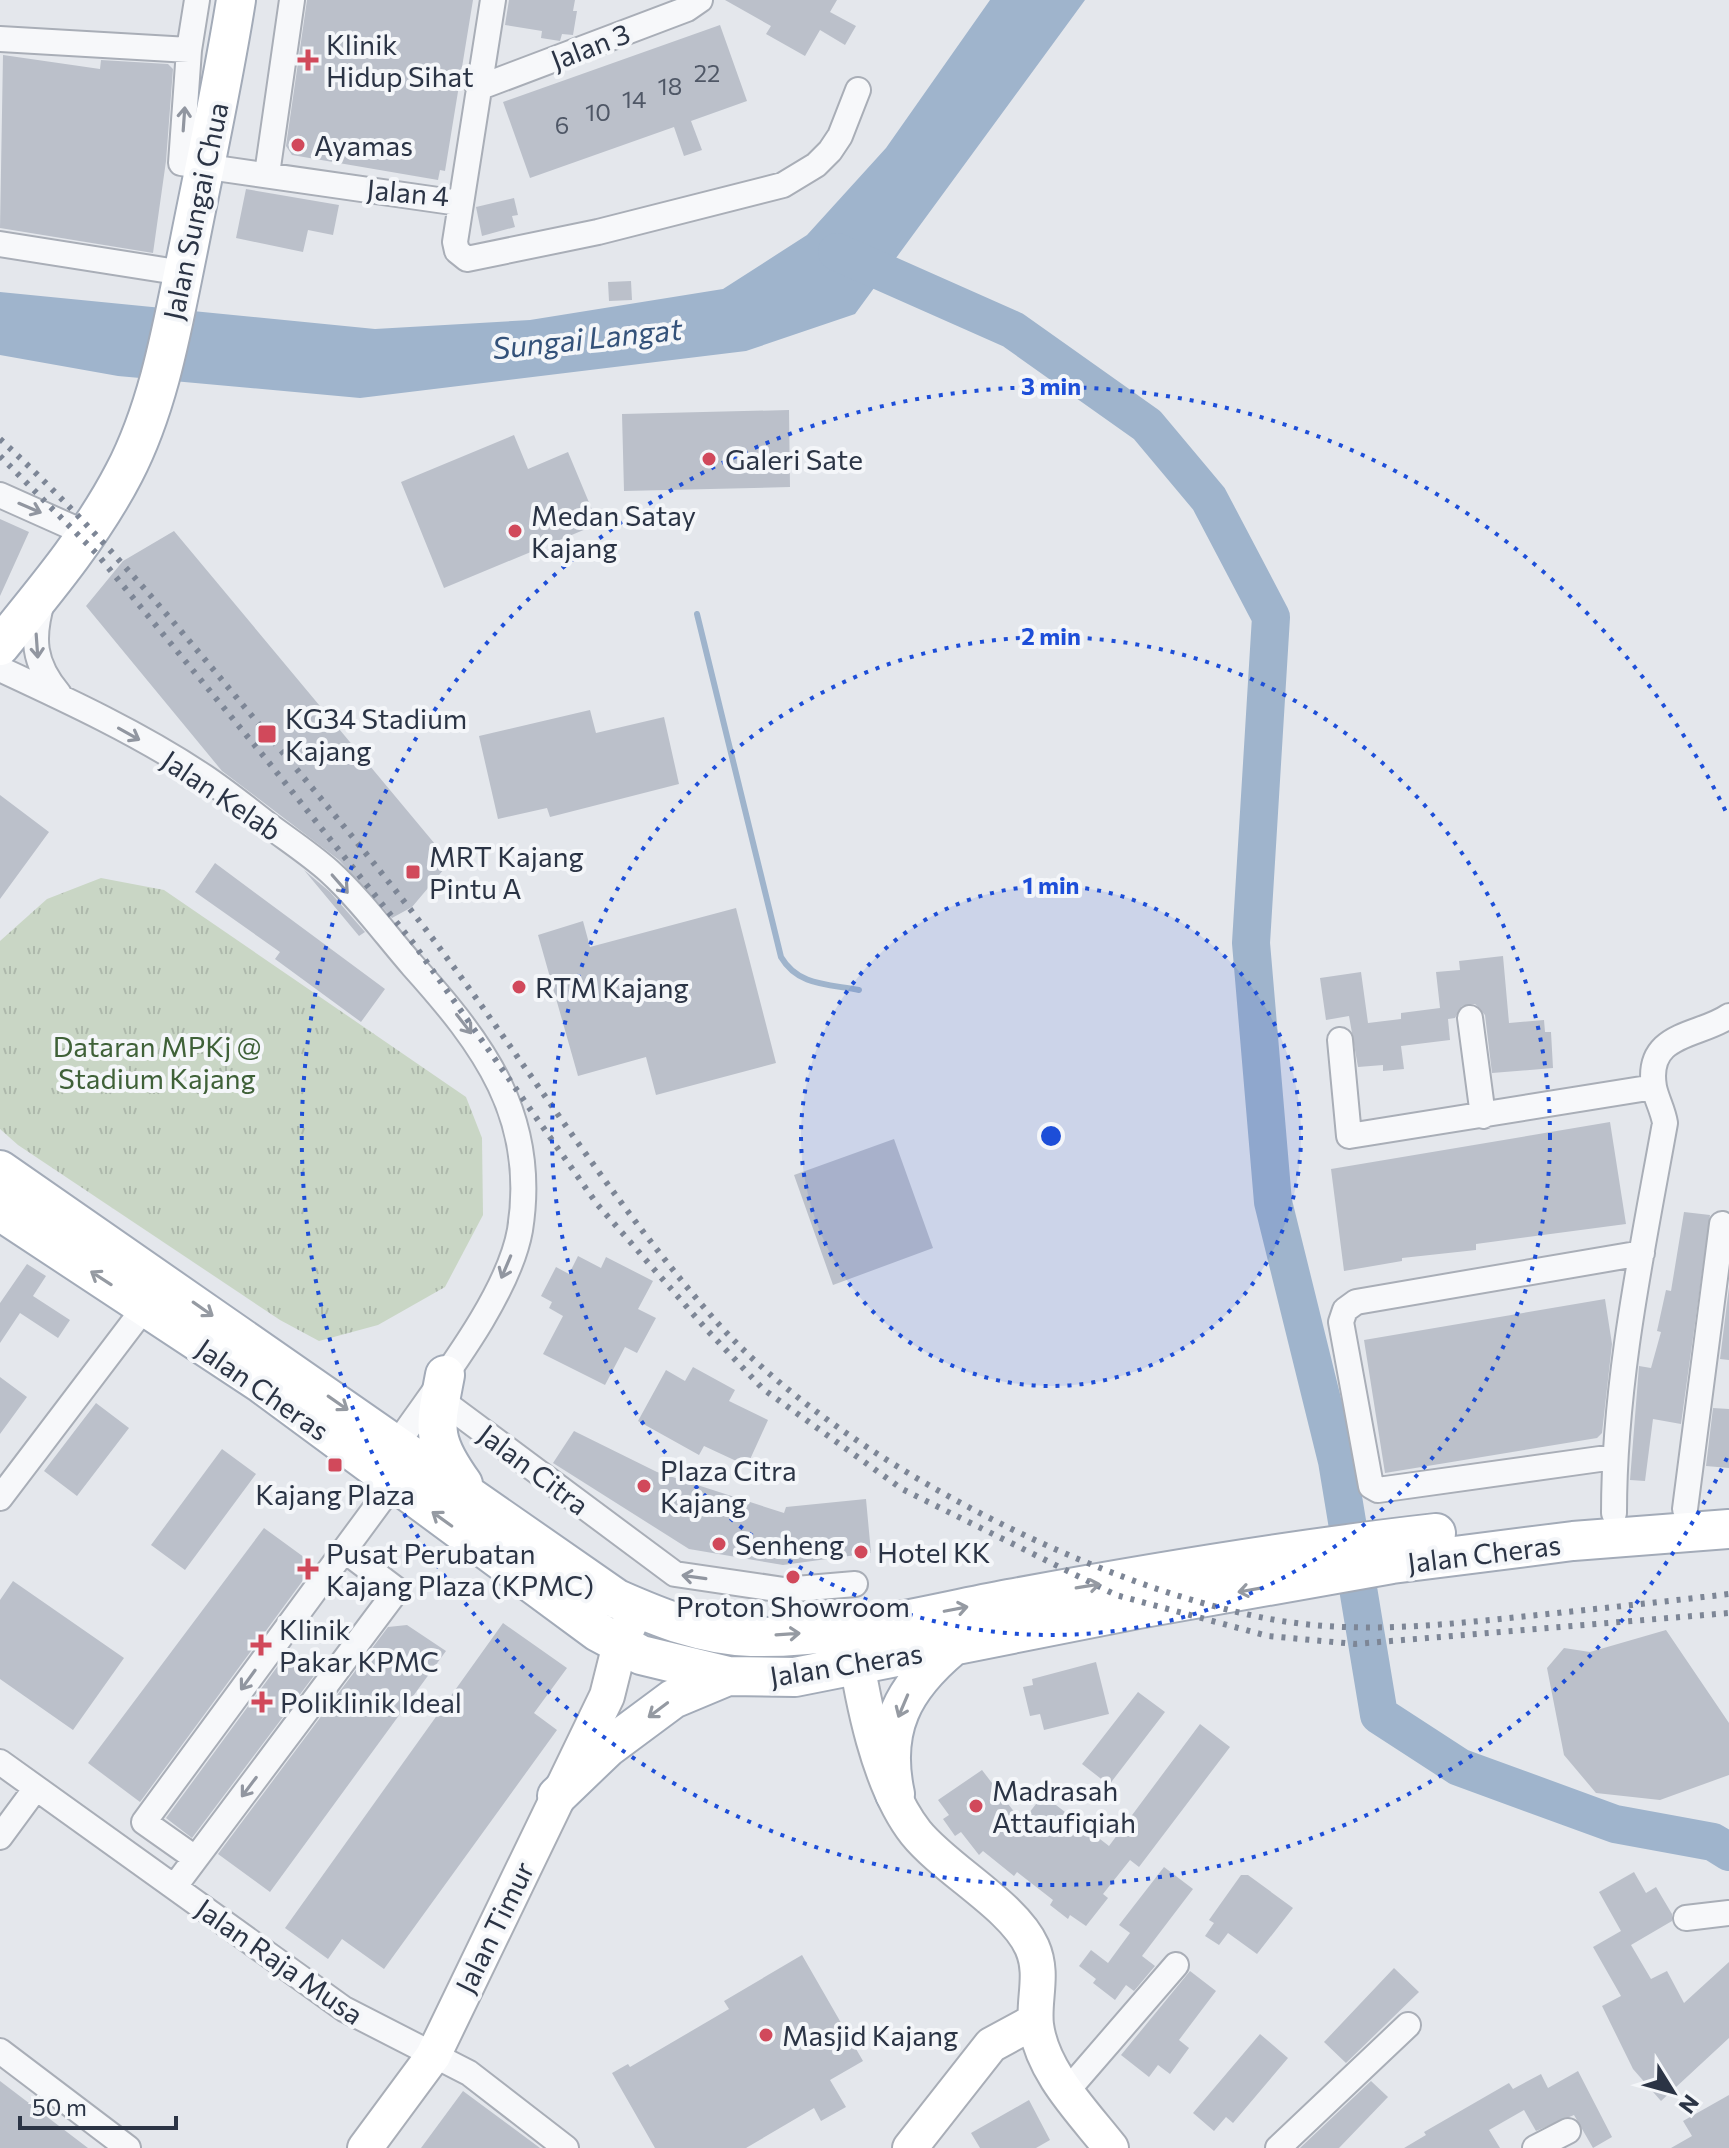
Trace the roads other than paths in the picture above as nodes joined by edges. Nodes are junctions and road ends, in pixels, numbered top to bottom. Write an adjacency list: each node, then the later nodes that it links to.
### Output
1 (197, 0): 7 (street)
2 (236, 0): 10 (main road, Jalan Sungai Chua)
3 (292, 0): 11 (street)
4 (493, 0): 8 (street, Jalan 4)
5 (691, 3): 8 (street, Jalan 3)
6 (0, 39): 7 (street)
7 (189, 50): 10 (street, one-way to 7)
8 (478, 88): 12 (street, Jalan 4)
9 (858, 90): 12 (street)
10 (205, 166): 11 (street, Jalan 4); 14 (main road, Jalan Sungai Chua)
11 (267, 174): 12 (street, Jalan 4)
12 (459, 203)
13 (0, 244): 14 (street)
14 (181, 284): 16 (main road, Jalan Sungai Chua)
15 (0, 495): 16 (street, one-way to 16)
16 (85, 533): 17 (main road, Jalan Sungai Chua)
17 (46, 589): 18 (main road, Jalan Sungai Chua); 20 (street, one-way to 20)
18 (0, 646)
19 (0, 669): 20 (street, Jalan Kelab)
20 (61, 696): 31 (street, Jalan Kelab, one-way to 31)
21 (1729, 1016): 24 (street)
22 (1470, 1018): 25 (street)
23 (1340, 1040): 25 (street)
24 (1654, 1087): 25 (street); 29 (street)
25 (1483, 1116)
26 (0, 1170): 32 (main road, Jalan Cheras, one-way to 32)
27 (0, 1211): 30 (main road, Jalan Cheras, one-way to 27)
28 (1722, 1224): 38 (street)
29 (1642, 1253): 33 (street); 33 (street)
30 (145, 1307): 34 (main road, Jalan Cheras); 36 (street)
31 (443, 1387): 32 (street, Jalan Kelab); 35 (main road); 44 (street, Jalan Citra, one-way to 31)
32 (397, 1444): 35 (main road, Jalan Cheras)
33 (1614, 1457): 39 (street)
34 (393, 1484): 41 (street); 48 (main road, Jalan Cheras, one-way to 34)
35 (472, 1496): 45 (main road, Jalan Cheras)
36 (0, 1498)
37 (1729, 1506): 38 (main road, Jalan Cheras)
38 (1685, 1509): 39 (main road, Jalan Cheras)
39 (1614, 1513): 42 (main road, Jalan Cheras)
40 (1729, 1529): 42 (main road, Jalan Cheras)
41 (344, 1550): 55 (street, one-way to 55); 55 (street, one-way to 55)
42 (1392, 1551): 43 (main road, Jalan Cheras)
43 (1326, 1562): 46 (main road, Jalan Cheras, one-way to 43); 47 (main road, Jalan Cheras, one-way to 47)
44 (855, 1584)
45 (647, 1612): 46 (main road, Jalan Cheras, one-way to 46); 48 (main road, Jalan Timur)
46 (854, 1647): 47 (main road, Jalan Cheras); 49 (main road, Jalan Cheras); 52 (main road)
47 (952, 1647): 52 (main road, one-way to 52)
48 (630, 1650): 49 (main road, Jalan Cheras); 53 (main road, Jalan Timur)
49 (728, 1676): 53 (main road, one-way to 53)
50 (0, 1762): 51 (street, Jalan Raja Musa)
51 (36, 1788): 54 (street); 56 (street, Jalan Raja Musa)
52 (895, 1794): 60 (main road)
53 (557, 1796): 63 (main road, Jalan Timur)
54 (0, 1837)
55 (195, 1858): 56 (street)
56 (175, 1886): 63 (street, Jalan Raja Musa)
57 (1729, 1913): 58 (street)
58 (1686, 1918)
59 (1176, 1965): 64 (street)
60 (1035, 2021): 64 (main road); 69 (main road)
61 (1408, 2025): 71 (street)
62 (0, 2051): 66 (street)
63 (433, 2056): 67 (main road, Jalan Timur); 68 (street, Jalan Raja Musa)
64 (1067, 2091): 70 (main road)
65 (1568, 2131): 72 (street)
66 (128, 2148)
67 (365, 2148)
68 (566, 2148)
69 (910, 2148)
70 (1111, 2148)
71 (1278, 2148)
72 (1535, 2148)

